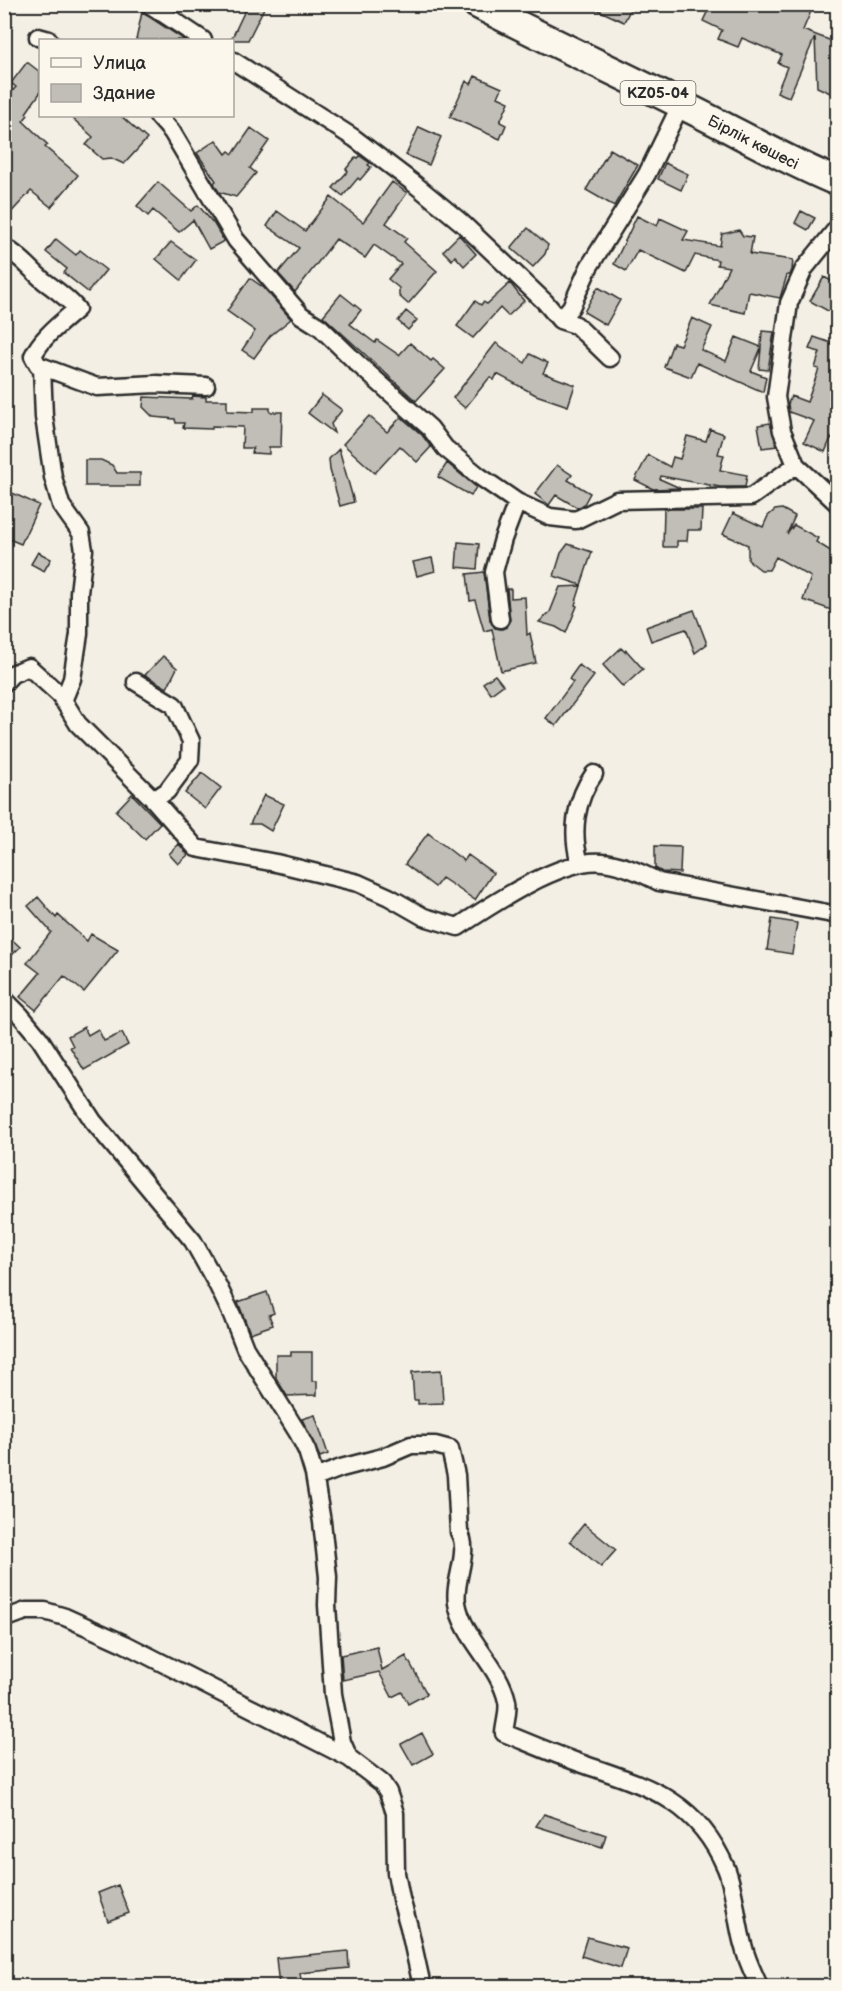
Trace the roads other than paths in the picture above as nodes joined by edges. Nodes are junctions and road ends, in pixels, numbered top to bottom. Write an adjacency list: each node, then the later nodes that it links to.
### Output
1 (149, 4): 4 (street)
2 (477, 4): 3 (main road, Бірлік көшесі / KZ05-04)
3 (511, 12): 6 (main road, Бірлік көшесі / KZ05-04)
4 (202, 39)
5 (234, 61): 11 (street)
6 (681, 104): 8 (main road, Бірлік көшесі / KZ05-04); 11 (street)
7 (159, 117): 16 (street)
8 (837, 182)
9 (837, 227): 15 (street)
10 (4, 246): 13 (street)
11 (560, 320): 12 (street)
12 (610, 358)
13 (42, 367): 14 (street); 21 (street)
14 (206, 386)
15 (796, 465): 16 (street); 17 (street)
16 (518, 502): 18 (street)
17 (837, 504)
18 (500, 619)
19 (136, 682): 23 (street)
20 (4, 683): 21 (street)
21 (63, 701): 23 (street)
22 (594, 774): 24 (street)
23 (154, 800): 24 (street)
24 (580, 863): 25 (street)
25 (837, 915)
26 (4, 999): 27 (street)
27 (315, 1478): 29 (street); 31 (street)
28 (4, 1619): 29 (street)
29 (349, 1758): 30 (street)
30 (422, 1986)
31 (759, 1986)

